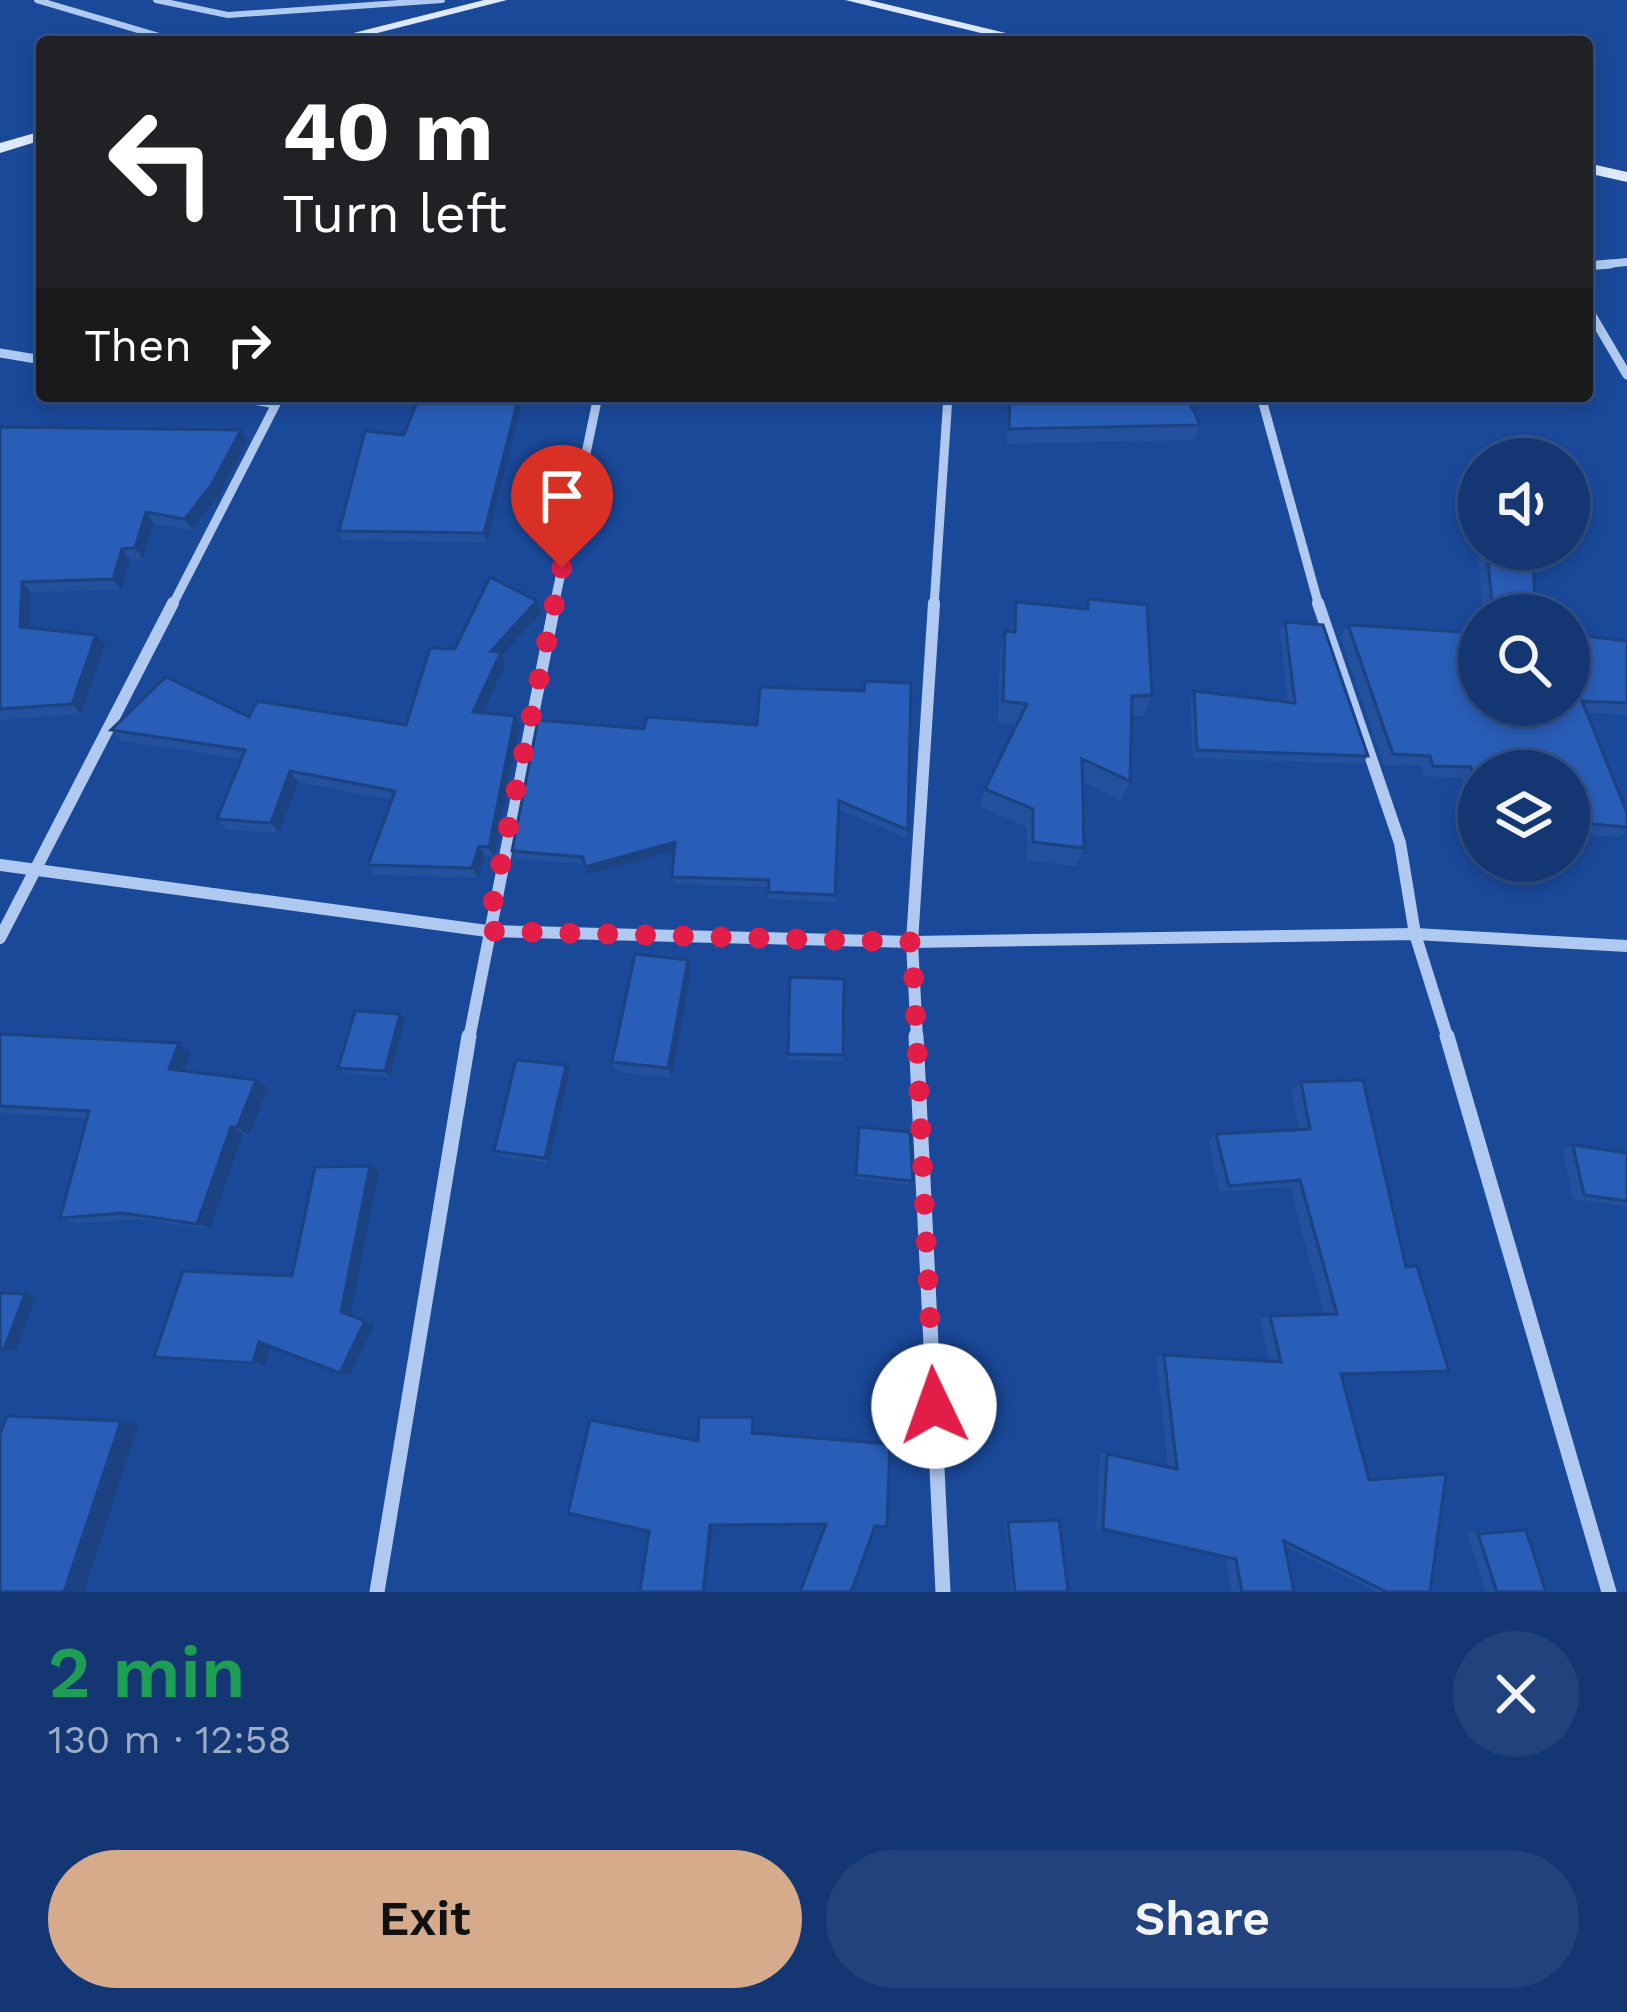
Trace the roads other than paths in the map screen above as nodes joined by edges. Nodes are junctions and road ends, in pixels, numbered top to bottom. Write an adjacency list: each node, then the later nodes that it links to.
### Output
1 (37, 0): 6 (lane)
2 (156, 0): 3 (lane)
3 (442, 0)
4 (500, 0): 7 (street)
5 (852, 0): 8 (street)
6 (159, 36)
7 (350, 36)
8 (1010, 36)
9 (36, 137): 10 (street)
10 (0, 148)
11 (1593, 169): 12 (street)
12 (1627, 177)
13 (1627, 262): 14 (street)
14 (1593, 265)
15 (1593, 317): 18 (street)
16 (0, 352): 17 (street)
17 (36, 359)
18 (1627, 375)
19 (265, 402): 24 (street)
20 (597, 402): 25 (street)
21 (948, 402): 28 (street)
22 (1262, 402): 26 (street)
23 (0, 866): 24 (street)
24 (33, 866): 25 (street); 27 (street)
25 (487, 931): 28 (street); 30 (street)
26 (1415, 934): 28 (street); 29 (street); 32 (street)
27 (0, 938)
28 (912, 942): 31 (street)
29 (1627, 946)
30 (377, 1592)
31 (943, 1592)
32 (1609, 1592)

